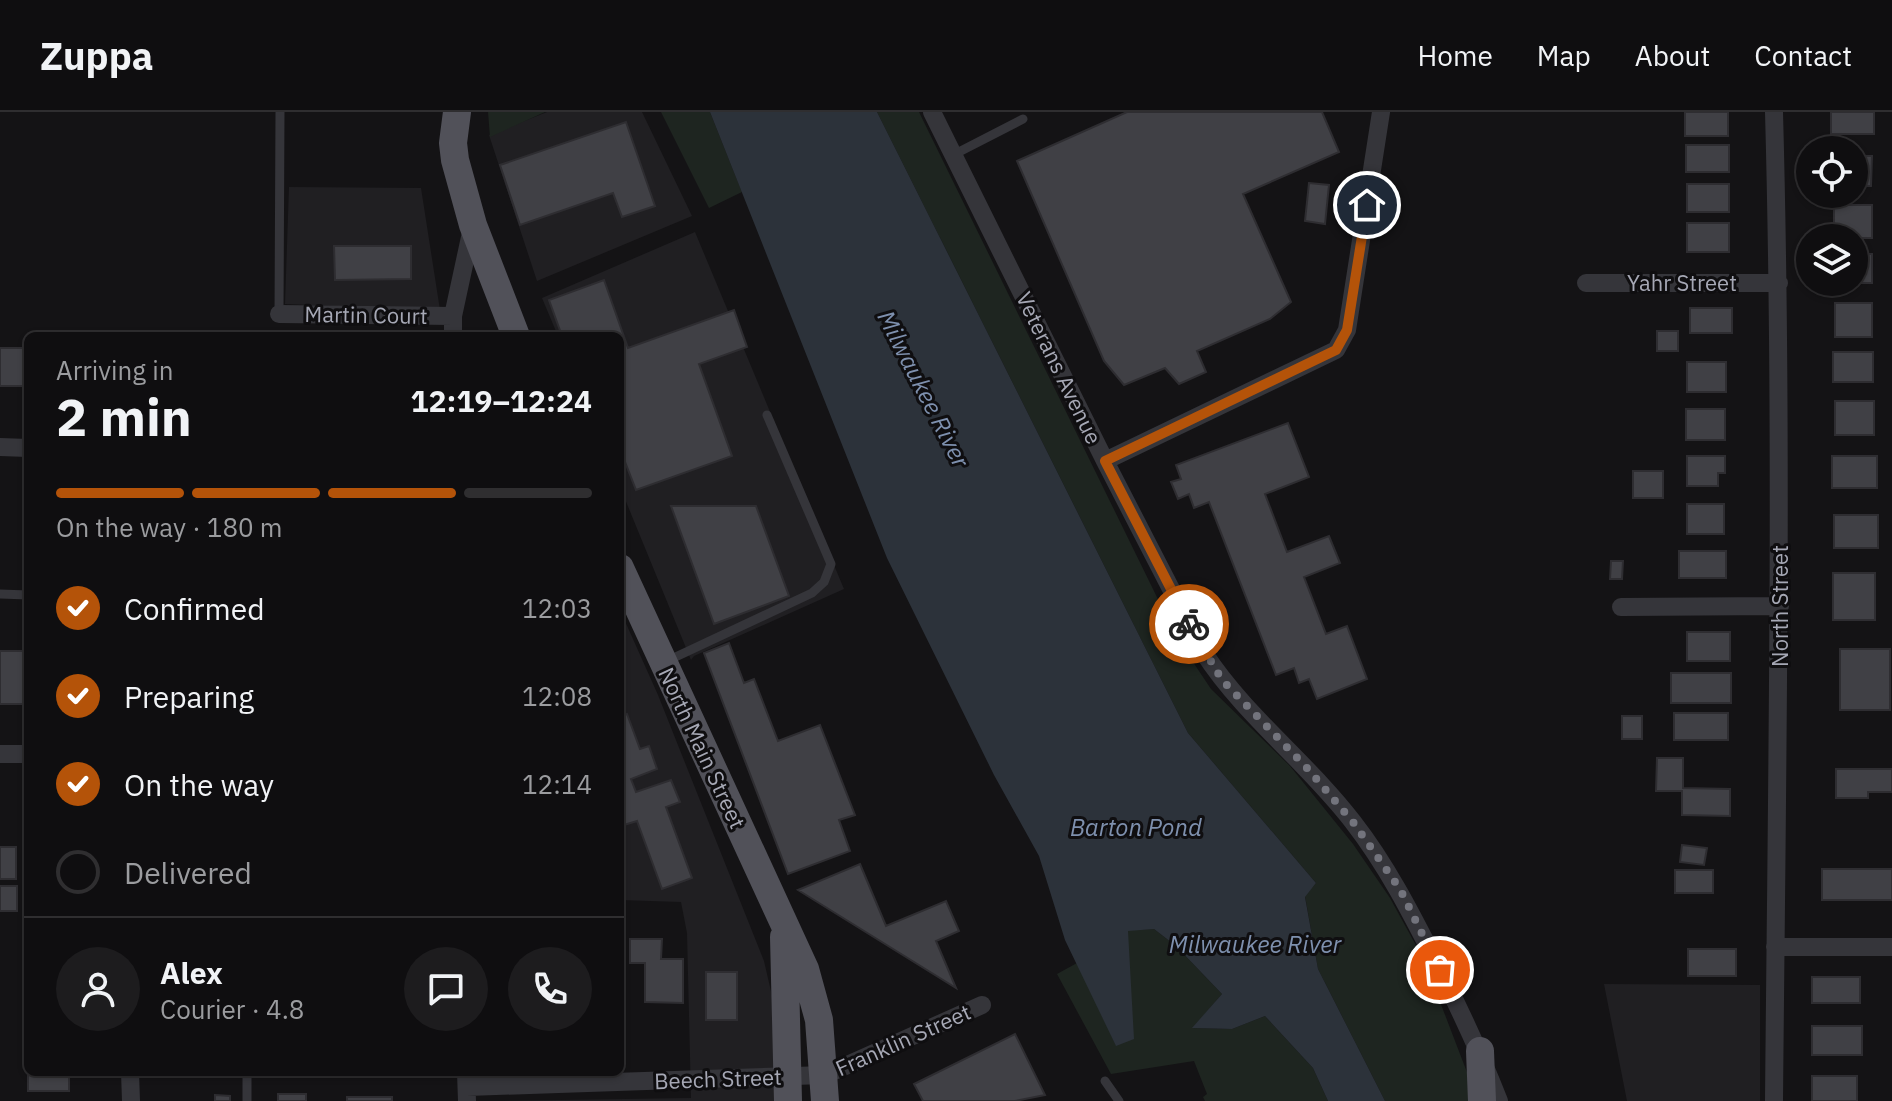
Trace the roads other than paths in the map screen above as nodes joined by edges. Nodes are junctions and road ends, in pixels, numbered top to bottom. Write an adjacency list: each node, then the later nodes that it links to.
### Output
1 (280, 112): 13 (lane)
2 (442, 112): 8 (main road)
3 (457, 112): 8 (main road)
4 (932, 112): 9 (street, Veterans Avenue)
5 (1381, 112): 20 (street)
6 (1774, 112): 12 (street, North Street)
7 (1023, 119): 9 (lane)
8 (453, 143): 10 (main road)
9 (953, 155): 20 (street, Veterans Avenue)
10 (473, 225): 14 (street); 16 (main road)
11 (1586, 283): 12 (street, Yahr Street)
12 (1779, 283): 24 (street, North Street)
13 (279, 314): 14 (street, Martin Court)
14 (453, 316): 15 (street)
15 (453, 332)
16 (514, 332)
17 (767, 415): 26 (lane)
18 (0, 447): 19 (street)
19 (24, 448)
20 (1105, 461): 33 (street, Veterans Avenue)
21 (624, 577): 26 (main road, North Main Street)
22 (0, 594): 23 (lane)
23 (24, 595)
24 (1780, 606): 25 (street); 30 (street, North Street)
25 (1621, 607)
26 (664, 663): 29 (main road, North Main Street)
27 (0, 754): 28 (street)
28 (24, 754)
29 (784, 928): 38 (main road, North Main Street); 39 (main road, North Main Street)
30 (1775, 947): 31 (street); 45 (street, North Street)
31 (1892, 947)
32 (982, 1005): 38 (street, Franklin Street)
33 (1480, 1051): 43 (main road); 44 (street, Veterans Avenue)
34 (130, 1076): 40 (street)
35 (247, 1076): 41 (lane)
36 (1105, 1081): 42 (lane)
37 (467, 1087): 39 (street, Beech Street)
38 (825, 1088): 39 (street, Beech Street)
39 (788, 1089)
40 (131, 1101)
41 (247, 1101)
42 (1119, 1101)
43 (1482, 1101)
44 (1499, 1101)
45 (1774, 1101)

